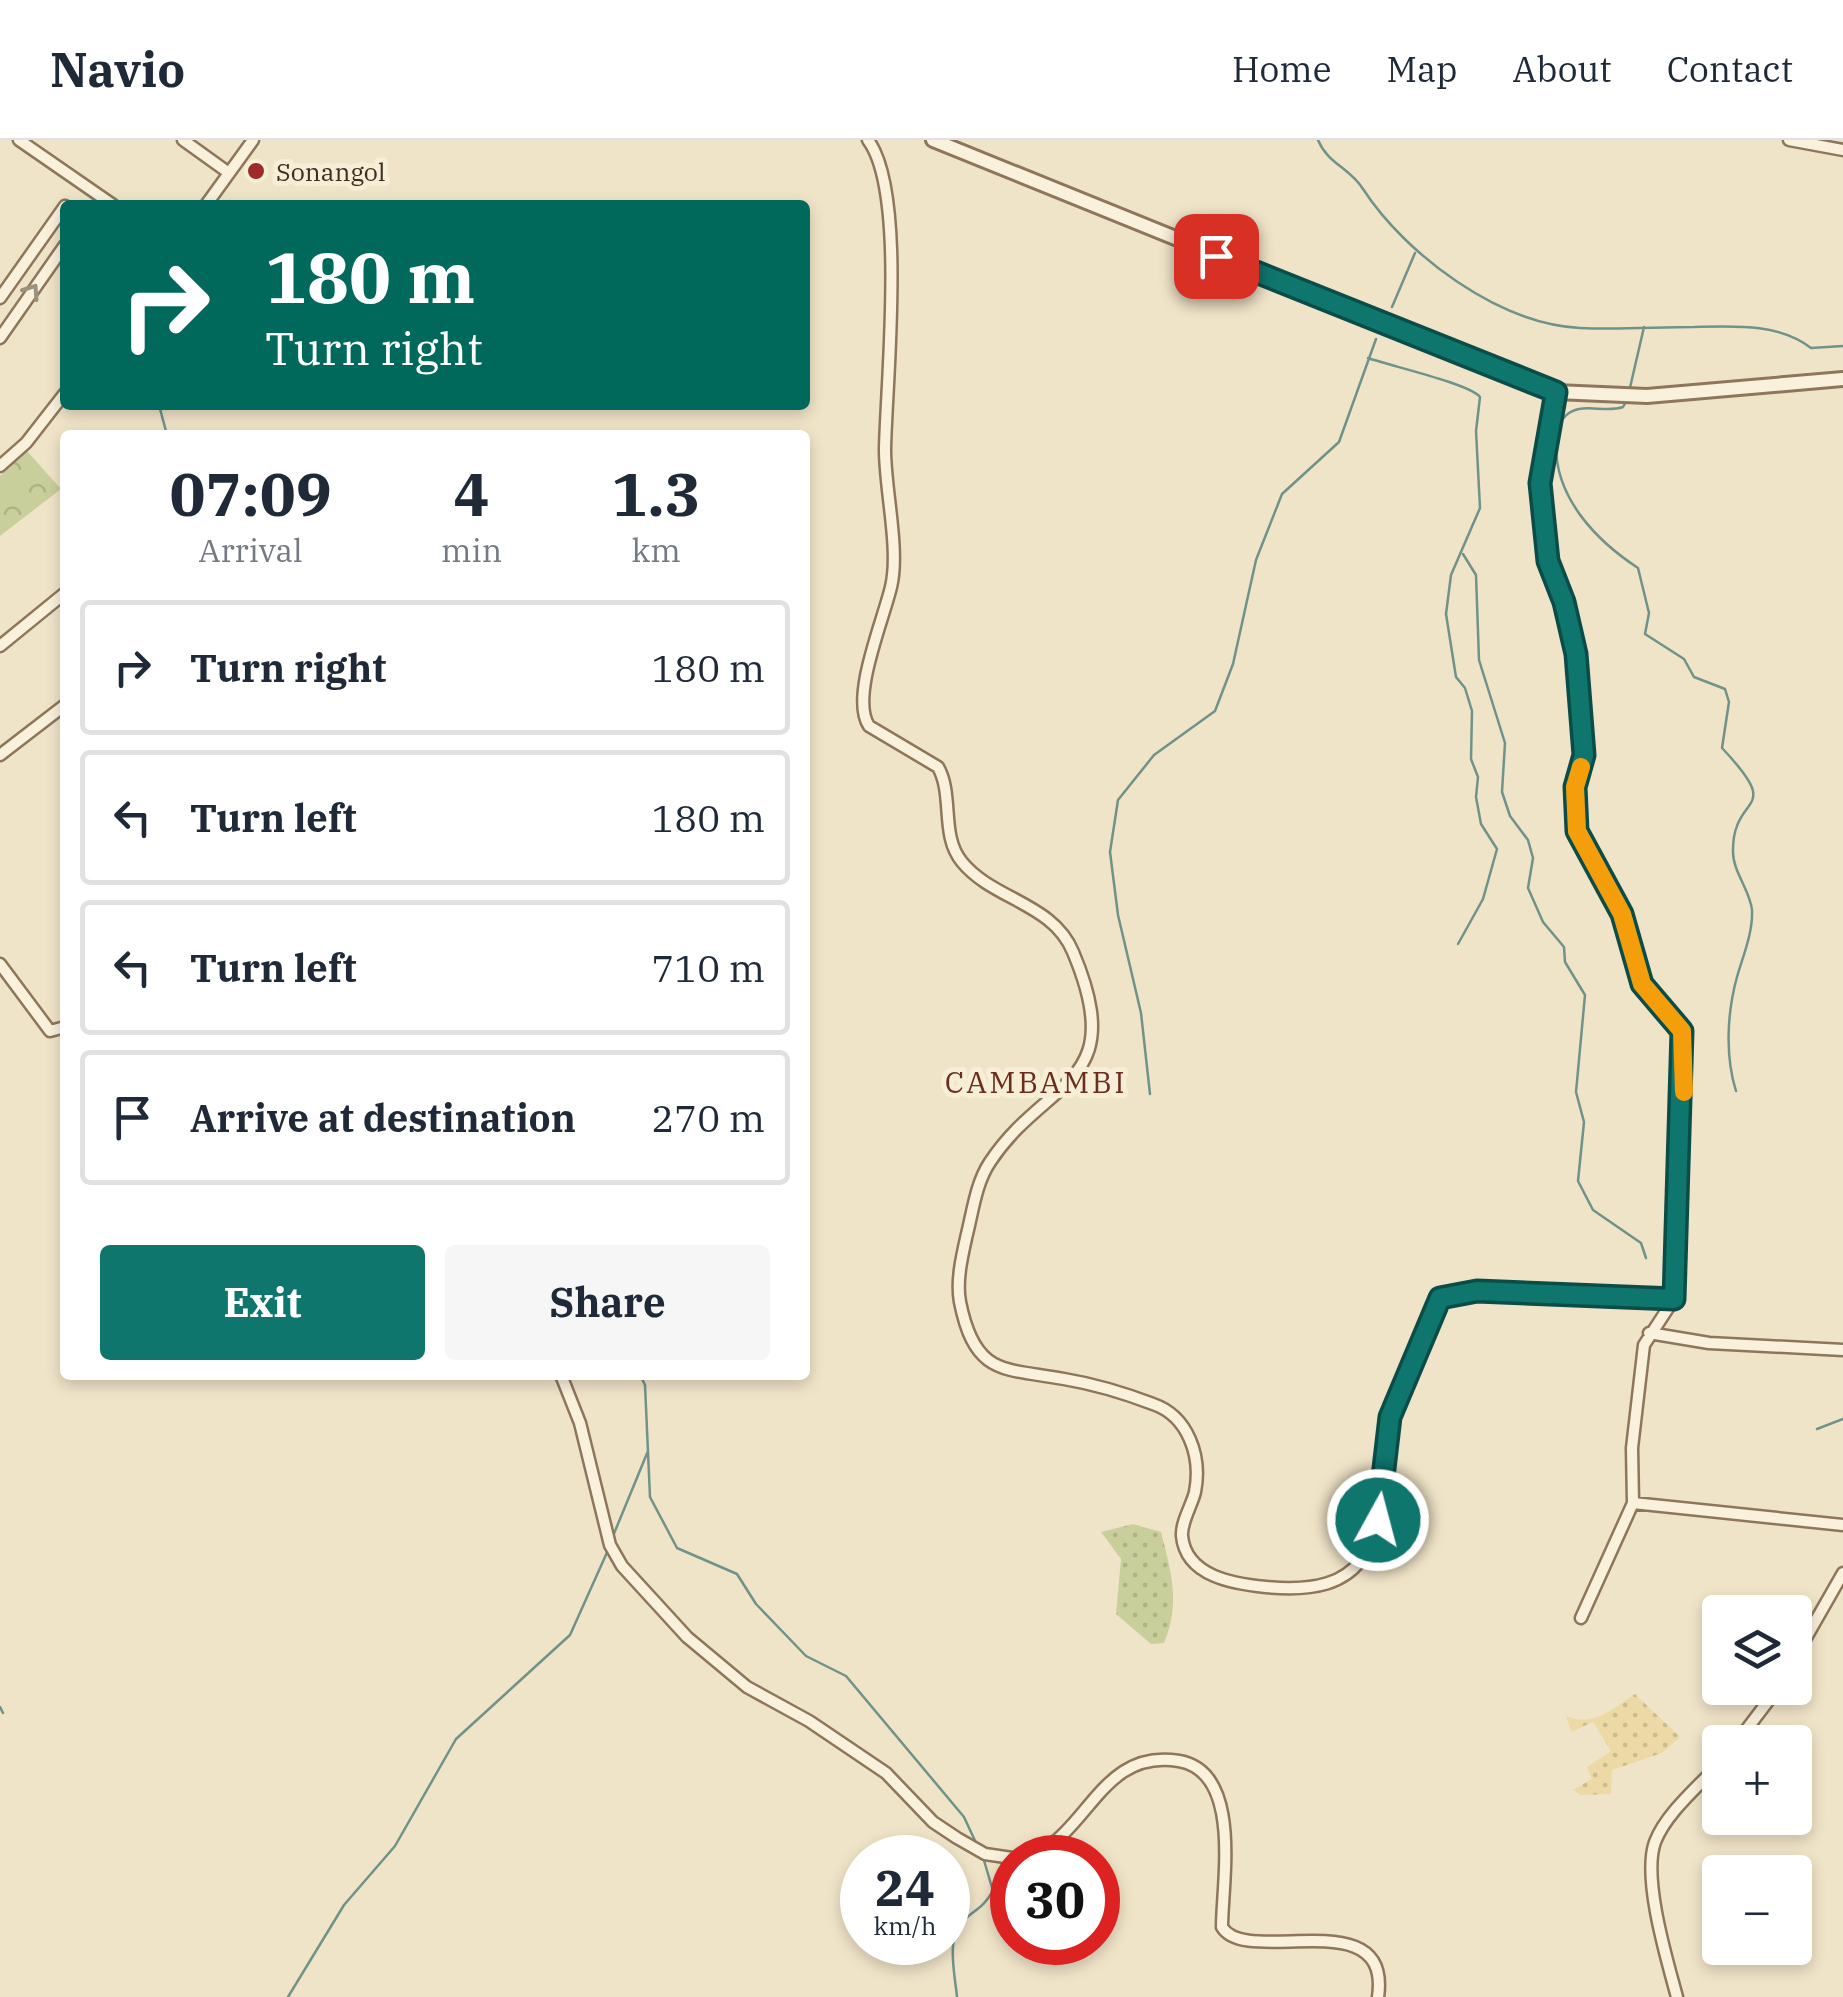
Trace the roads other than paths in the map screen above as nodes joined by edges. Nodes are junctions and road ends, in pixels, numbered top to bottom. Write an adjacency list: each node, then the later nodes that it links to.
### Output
1 (19, 140): 9 (street)
2 (183, 140): 8 (street)
3 (253, 140): 8 (street)
4 (868, 140): 27 (street)
5 (933, 140): 18 (street)
6 (1790, 140): 7 (street)
7 (1843, 150)
8 (229, 173): 12 (street)
9 (80, 184): 10 (street); 11 (street)
10 (69, 200)
11 (96, 200)
12 (210, 200)
13 (60, 213): 15 (street)
14 (60, 251): 16 (street, one-way to 14)
15 (0, 298)
16 (0, 338)
17 (1843, 379): 18 (street)
18 (1556, 392): 27 (street)
19 (60, 399): 20 (street)
20 (0, 466)
21 (60, 597): 22 (street)
22 (0, 646)
23 (60, 709): 24 (street)
24 (0, 754)
25 (0, 964): 26 (street)
26 (60, 1030)
27 (1674, 1299): 28 (street)
28 (1649, 1332): 29 (street); 31 (street)
29 (1843, 1350)
30 (563, 1380): 40 (street)
31 (1633, 1503): 32 (street); 34 (street)
32 (1843, 1525)
33 (1843, 1573): 35 (street)
34 (1581, 1618)
35 (1812, 1628)
36 (1765, 1705): 37 (street)
37 (1750, 1725)
38 (1702, 1785): 42 (street)
39 (1060, 1835): 41 (street)
40 (990, 1855)
41 (1378, 1997)
42 (1677, 1997)

